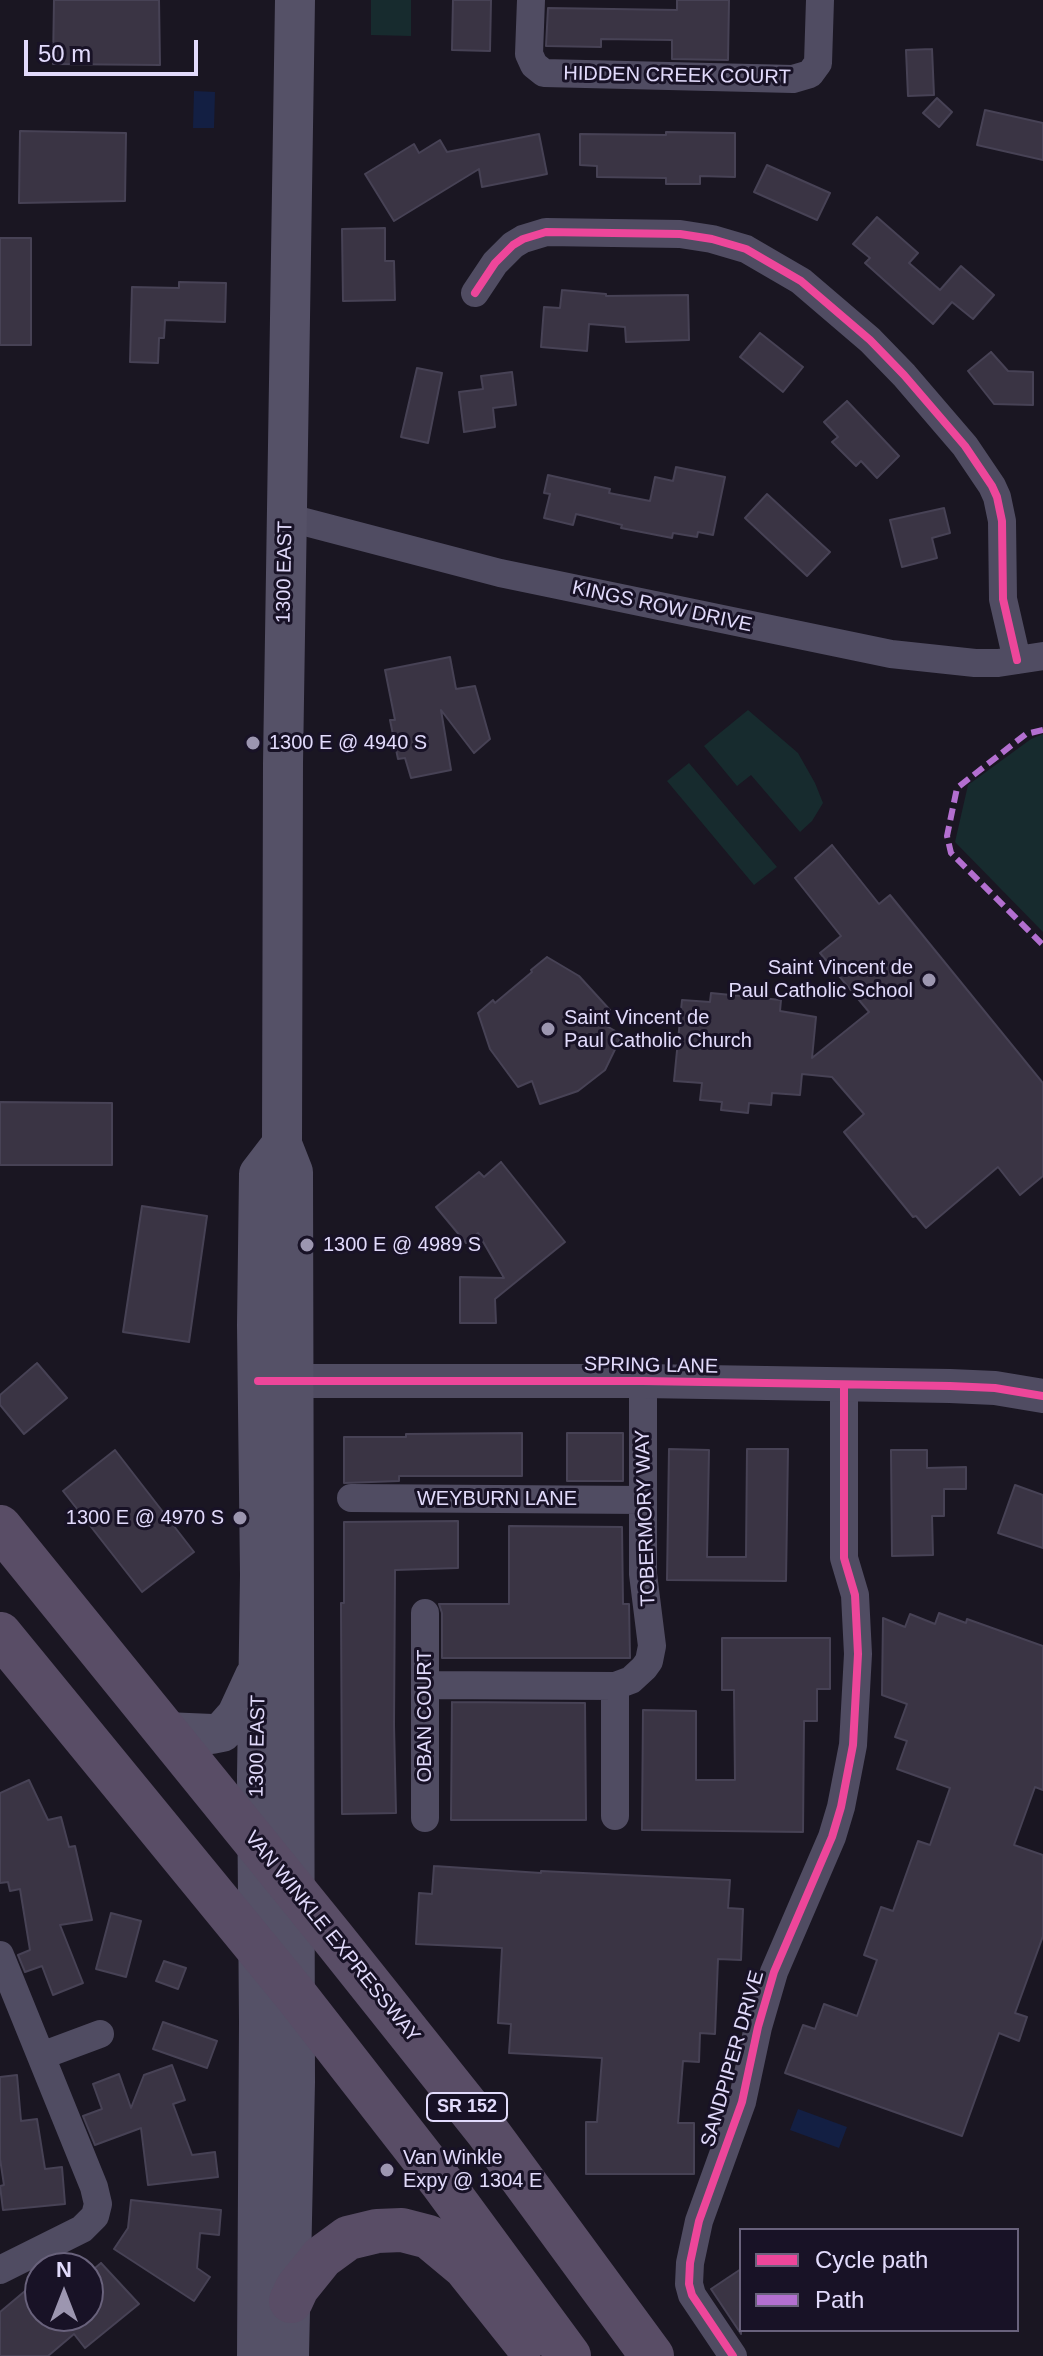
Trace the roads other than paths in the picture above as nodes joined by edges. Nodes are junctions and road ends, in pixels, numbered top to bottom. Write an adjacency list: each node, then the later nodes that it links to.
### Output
1 (295, 0): 5 (main road, 1300 EAST)
2 (531, 0): 3 (street, HIDDEN CREEK COURT)
3 (820, 0)
4 (475, 293): 6 (street)
5 (286, 517): 6 (street, KINGS ROW DRIVE); 7 (main road, 1300 EAST)
6 (1030, 658)
7 (275, 1381): 8 (street, SPRING LANE); 16 (main road, 1300 EAST); 23 (main road, 1300 EAST)
8 (643, 1381): 9 (street, SPRING LANE); 12 (street, TOBERMORY WAY)
9 (844, 1385): 10 (street, SPRING LANE); 36 (street, SANDPIPER DRIVE)
10 (1043, 1396)
11 (351, 1498): 12 (street, WEYBURN LANE)
12 (643, 1500): 18 (street, TOBERMORY WAY)
13 (0, 1527): 19 (main road, VAN WINKLE EXPRESSWAY / SR 152)
14 (425, 1613): 17 (street, OBAN COURT)
15 (0, 1634): 24 (main road, SR 152)
16 (259, 1669): 19 (main road); 22 (main road, 1300 EAST)
17 (425, 1685): 18 (street); 21 (street, OBAN COURT)
18 (615, 1686): 20 (street)
19 (165, 1732): 22 (main road, VAN WINKLE EXPRESSWAY / SR 152)
20 (615, 1816)
21 (425, 1818)
22 (258, 1845): 23 (main road, VAN WINKLE EXPRESSWAY / SR 152); 24 (main road, 1300 EAST)
23 (293, 1889): 26 (main road, 1300 EAST); 35 (main road, VAN WINKLE EXPRESSWAY / SR 152)
24 (259, 1950): 26 (main road, SR 152); 31 (main road, 1300 EAST)
25 (0, 1955): 28 (street)
26 (294, 1993): 30 (main road, 1300 EAST); 34 (main road, SR 152)
27 (100, 2034): 28 (street)
28 (41, 2056): 29 (street)
29 (0, 2270)
30 (291, 2301): 32 (main road, 1300 EAST); 33 (main road)
31 (257, 2356)
32 (289, 2356)
33 (536, 2356)
34 (569, 2356)
35 (652, 2356)
36 (733, 2356)

